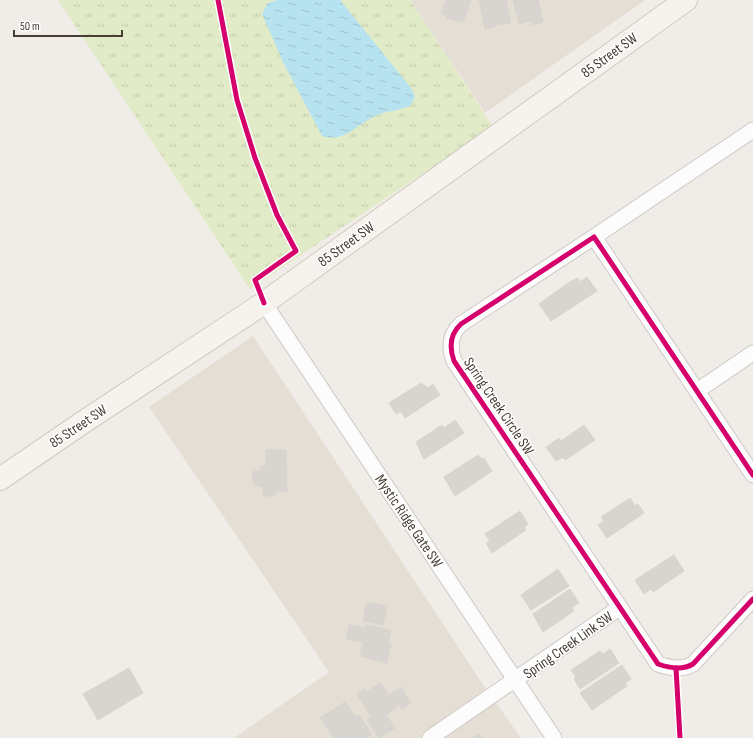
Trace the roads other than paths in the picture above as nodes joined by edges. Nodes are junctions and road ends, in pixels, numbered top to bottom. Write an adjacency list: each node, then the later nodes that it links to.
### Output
1 (686, 0): 4 (street, 85 Street SW)
2 (753, 130): 3 (street, Spring Creek Circle SW)
3 (594, 237): 6 (street); 10 (street, Spring Creek Circle SW)
4 (264, 303): 8 (street, 85 Street SW); 11 (street, Mystic Ridge Gate SW)
5 (753, 353): 6 (street)
6 (697, 391): 7 (street)
7 (753, 475)
8 (0, 480)
9 (753, 599): 10 (street, Spring Creek Circle SW)
10 (619, 608): 11 (street, Spring Creek Link SW)
11 (516, 681): 12 (street, Spring Creek Link SW); 13 (street, Mystic Ridge Gate SW)
12 (430, 738)
13 (554, 738)

